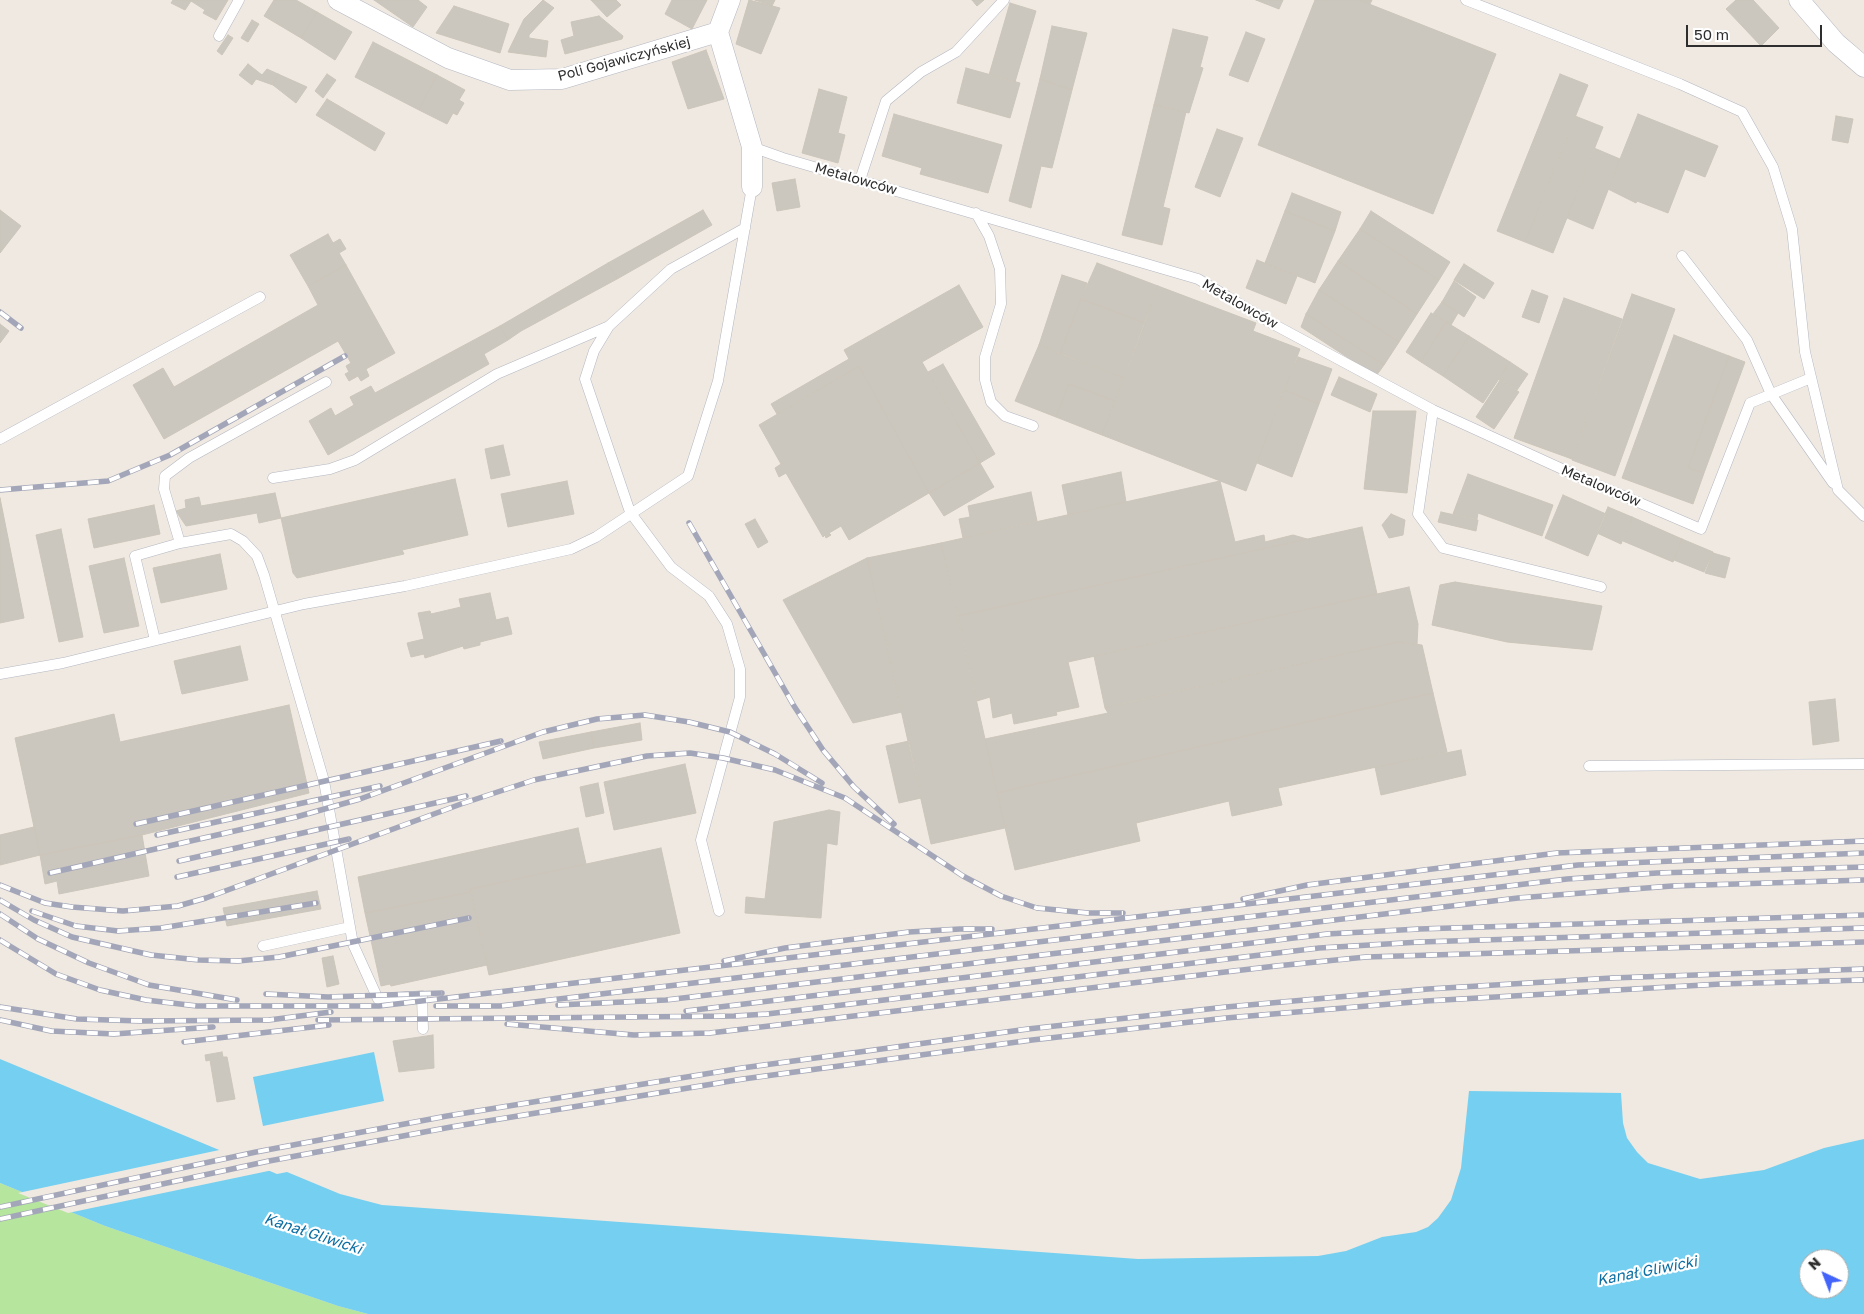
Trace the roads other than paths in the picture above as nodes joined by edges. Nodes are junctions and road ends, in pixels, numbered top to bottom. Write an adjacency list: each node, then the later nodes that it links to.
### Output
1 (239, 0): 8 (lane)
2 (338, 0): 7 (street, Poli Gojawiczyńskiej)
3 (730, 0): 7 (street)
4 (1004, 0): 11 (lane)
5 (1466, 0): 18 (lane)
6 (1799, 0): 9 (street)
7 (718, 32): 10 (street)
8 (219, 36)
9 (1864, 67)
10 (752, 147): 11 (lane, Metalowców); 12 (street)
11 (860, 180): 13 (lane, Metalowców)
12 (752, 187): 14 (lane)
13 (976, 213): 21 (lane, Metalowców); 22 (lane)
14 (745, 228): 17 (lane); 26 (lane)
15 (1682, 256): 20 (lane)
16 (260, 296): 23 (lane)
17 (609, 326): 24 (lane); 26 (lane)
18 (1811, 378): 20 (lane); 25 (lane)
19 (326, 382): 28 (lane)
20 (1771, 394): 21 (lane, Metalowców); 25 (lane)
21 (1433, 410): 29 (lane)
22 (1033, 426)
23 (0, 439)
24 (273, 478)
25 (1838, 490): 27 (lane)
26 (630, 512): 30 (lane); 35 (lane)
27 (1864, 516)
28 (180, 543): 30 (lane); 31 (lane)
29 (1601, 587)
30 (274, 611): 31 (lane); 36 (lane)
31 (155, 640): 32 (lane)
32 (0, 674)
33 (1864, 764): 34 (lane)
34 (1589, 766)
35 (719, 911)
36 (350, 927): 37 (lane); 38 (lane)
37 (263, 946)
38 (423, 1030)

